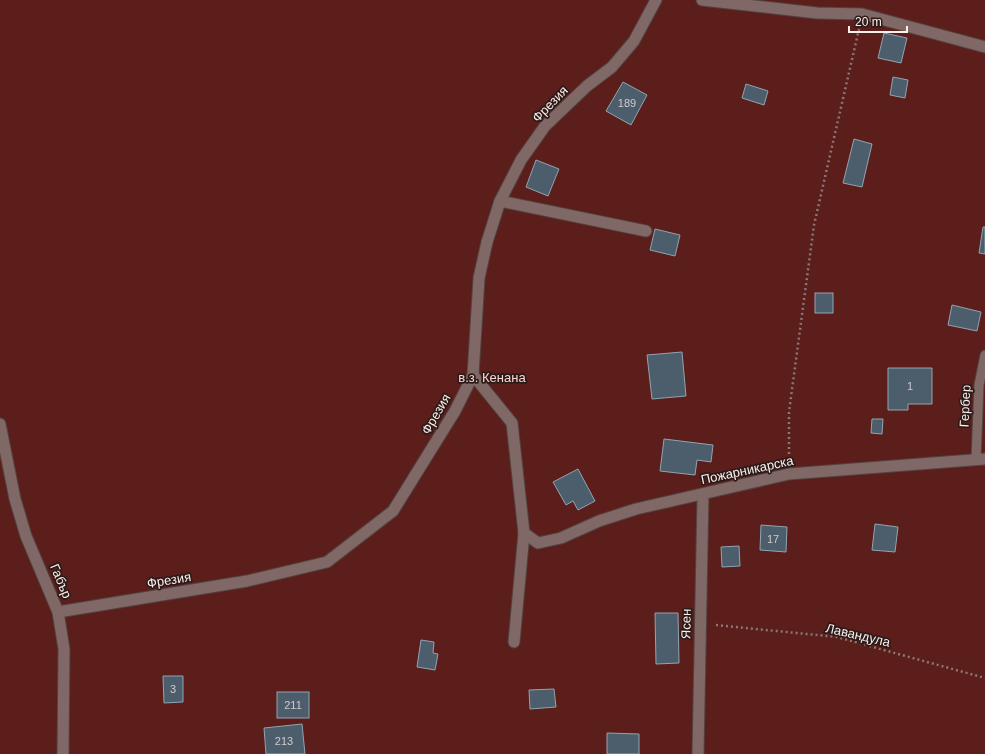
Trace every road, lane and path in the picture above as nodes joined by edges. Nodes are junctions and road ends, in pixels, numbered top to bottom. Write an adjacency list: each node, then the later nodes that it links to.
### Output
1 (656, 0): 5 (street, Фрезия)
2 (702, 0): 3 (street)
3 (862, 14): 4 (street); 11 (path)
4 (985, 47)
5 (500, 201): 6 (street); 8 (street, Фрезия)
6 (646, 231)
7 (985, 356): 10 (lane, Гербер)
8 (473, 375): 13 (street); 14 (street, Фрезия)
9 (0, 424): 14 (street, Габър)
10 (981, 459): 11 (street, Пожарникарска)
11 (789, 474): 12 (street, Пожарникарска)
12 (703, 494): 13 (street, Пожарникарска); 15 (street, Ясен)
13 (524, 533): 16 (street)
14 (58, 612): 18 (street, Габър)
15 (700, 623): 17 (path, Лавандула); 19 (street, Ясен)
16 (514, 642)
17 (985, 678)
18 (63, 754)
19 (698, 754)

